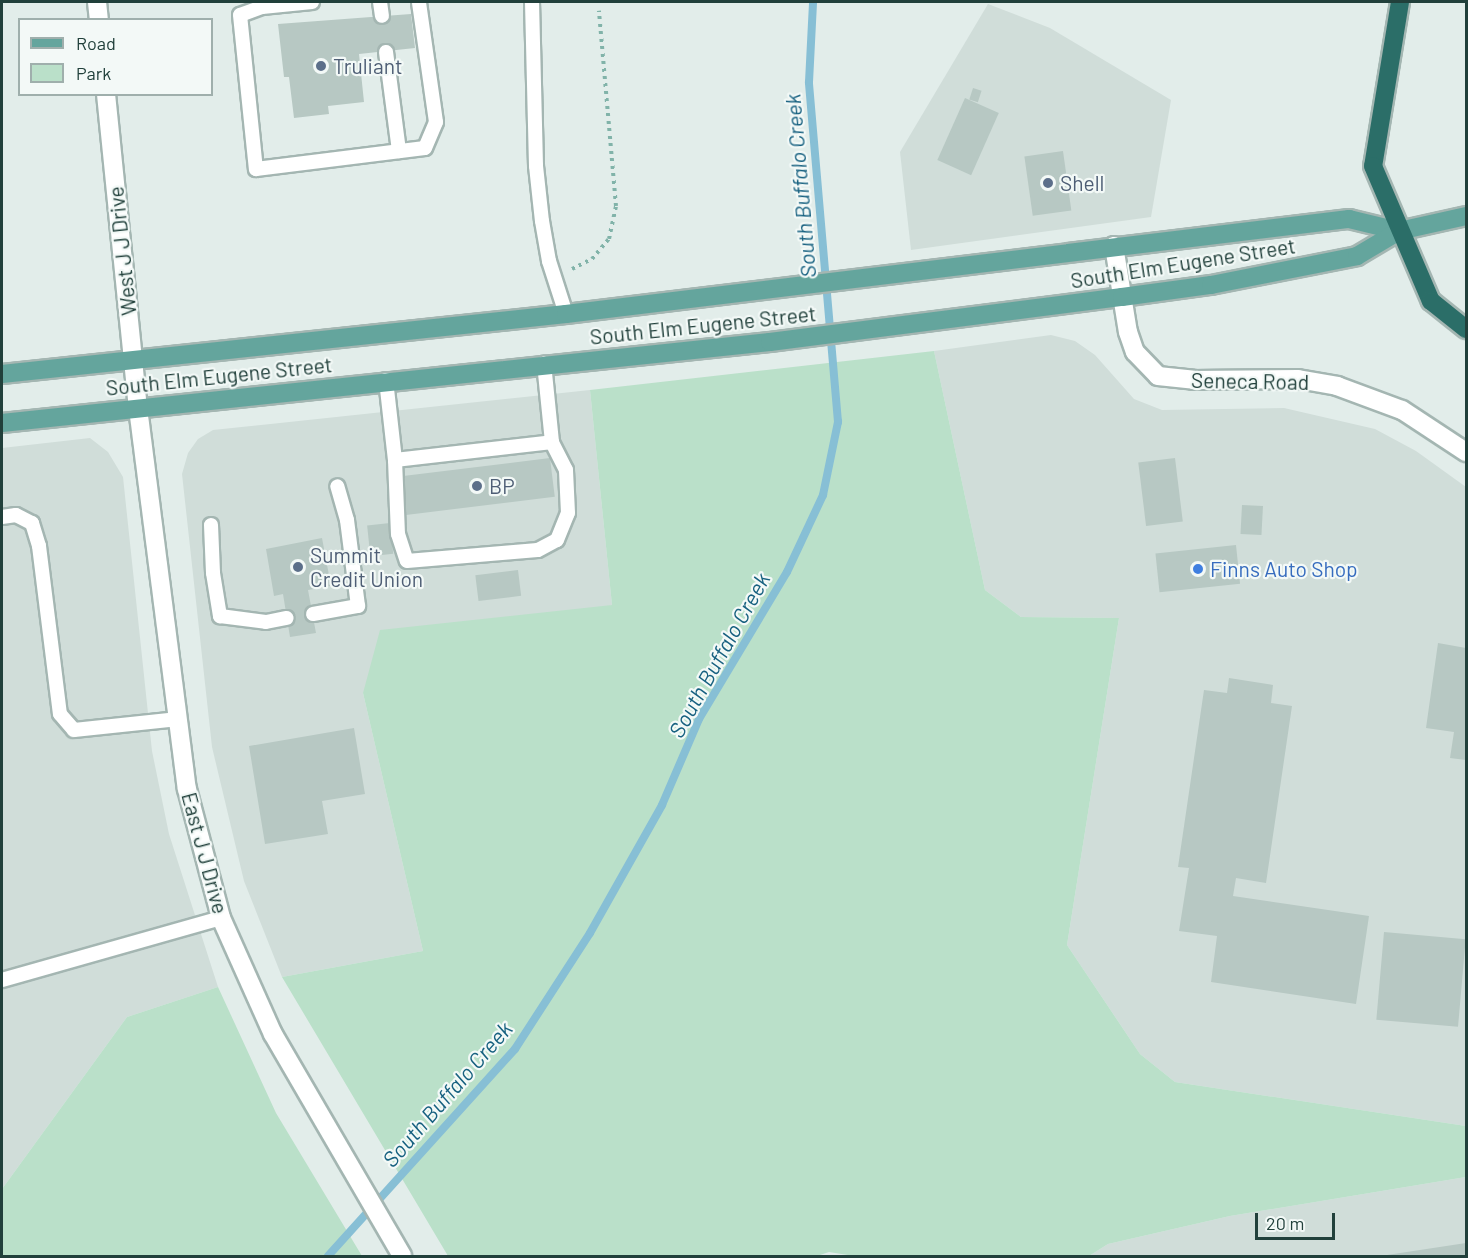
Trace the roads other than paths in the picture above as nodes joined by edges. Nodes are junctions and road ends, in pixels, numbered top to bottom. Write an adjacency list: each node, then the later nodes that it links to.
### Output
1 (97, 2): 7 (street)
2 (312, 2): 6 (lane)
3 (419, 2): 10 (lane)
4 (532, 2): 15 (lane)
5 (1400, 2): 12 (highway)
6 (266, 4): 10 (lane)
7 (99, 18)
8 (386, 52): 10 (lane)
9 (106, 96): 17 (street, West J J Drive)
10 (399, 151)
11 (1467, 216): 12 (main road, South Elm Eugene Street)
12 (1399, 231): 13 (main road, South Elm Eugene Street); 14 (main road, South Elm Eugene Street); 16 (highway)
13 (1113, 246): 14 (street, Seneca Road); 15 (main road, South Elm Eugene Street)
14 (1122, 297): 18 (main road, South Elm Eugene Street); 24 (street, Seneca Road)
15 (566, 314): 17 (main road, South Elm Eugene Street)
16 (1467, 329)
17 (133, 358): 19 (main road, South Elm Eugene Street); 21 (street, West J J Drive)
18 (544, 363): 20 (main road, South Elm Eugene Street); 23 (lane)
19 (2, 374)
20 (386, 380): 21 (main road, South Elm Eugene Street); 25 (lane)
21 (138, 408): 22 (main road, South Elm Eugene Street); 31 (street, East J J Drive)
22 (2, 423)
23 (552, 442): 25 (lane); 25 (lane)
24 (1467, 452)
25 (395, 460)
26 (337, 486): 29 (lane)
27 (2, 517): 31 (lane)
28 (211, 525): 30 (lane)
29 (313, 614)
30 (287, 618)
31 (178, 719): 32 (street, East J J Drive)
32 (221, 918): 33 (lane); 34 (street, East J J Drive)
33 (2, 980)
34 (402, 1257)

